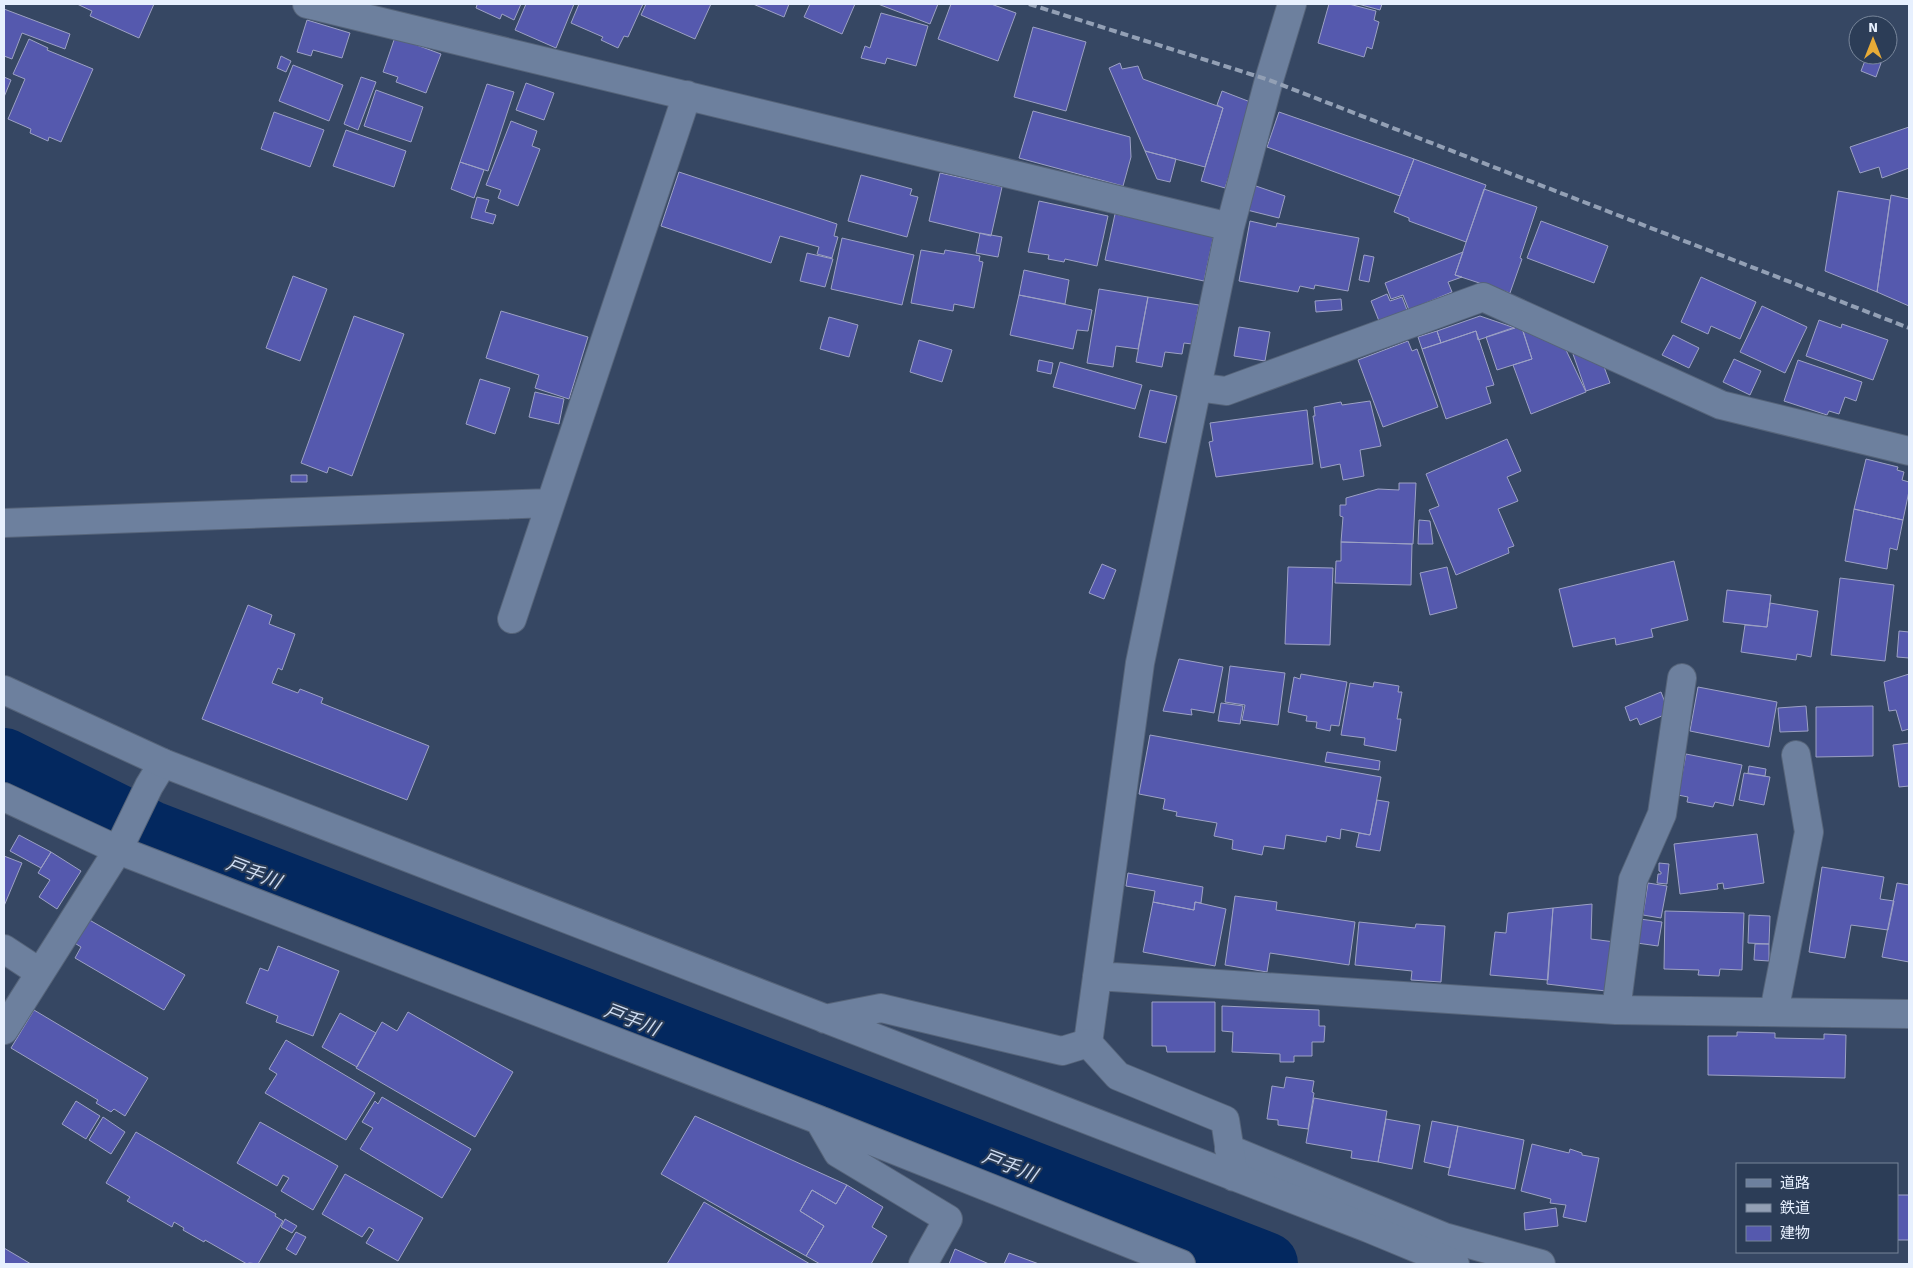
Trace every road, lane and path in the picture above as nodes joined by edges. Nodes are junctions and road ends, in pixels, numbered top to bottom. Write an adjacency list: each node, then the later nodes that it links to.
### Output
1 (308, 4): 3 (street)
2 (1292, 4): 4 (street)
3 (687, 95): 4 (street); 7 (street)
4 (1230, 227): 5 (street)
5 (1197, 387): 6 (street); 18 (street)
6 (1909, 451)
7 (550, 504): 8 (street); 9 (street)
8 (4, 522)
9 (512, 619)
10 (1682, 678): 19 (street)
11 (4, 690): 13 (street)
12 (1796, 755): 20 (street)
13 (163, 762): 15 (street); 22 (street)
14 (4, 797): 15 (street)
15 (118, 850): 17 (street); 25 (street)
16 (4, 949): 17 (street)
17 (39, 972): 23 (street)
18 (1097, 976): 19 (street); 24 (street)
19 (1616, 1010): 20 (street)
20 (1774, 1012): 21 (street)
21 (1909, 1014)
22 (825, 1019): 24 (street); 27 (street)
23 (4, 1030)
24 (1088, 1043): 26 (street)
25 (819, 1120): 28 (street); 29 (street)
26 (1229, 1149): 27 (street); 31 (street)
27 (1234, 1177): 30 (street)
28 (923, 1264)
29 (1181, 1264)
30 (1455, 1264)
31 (1541, 1264)

